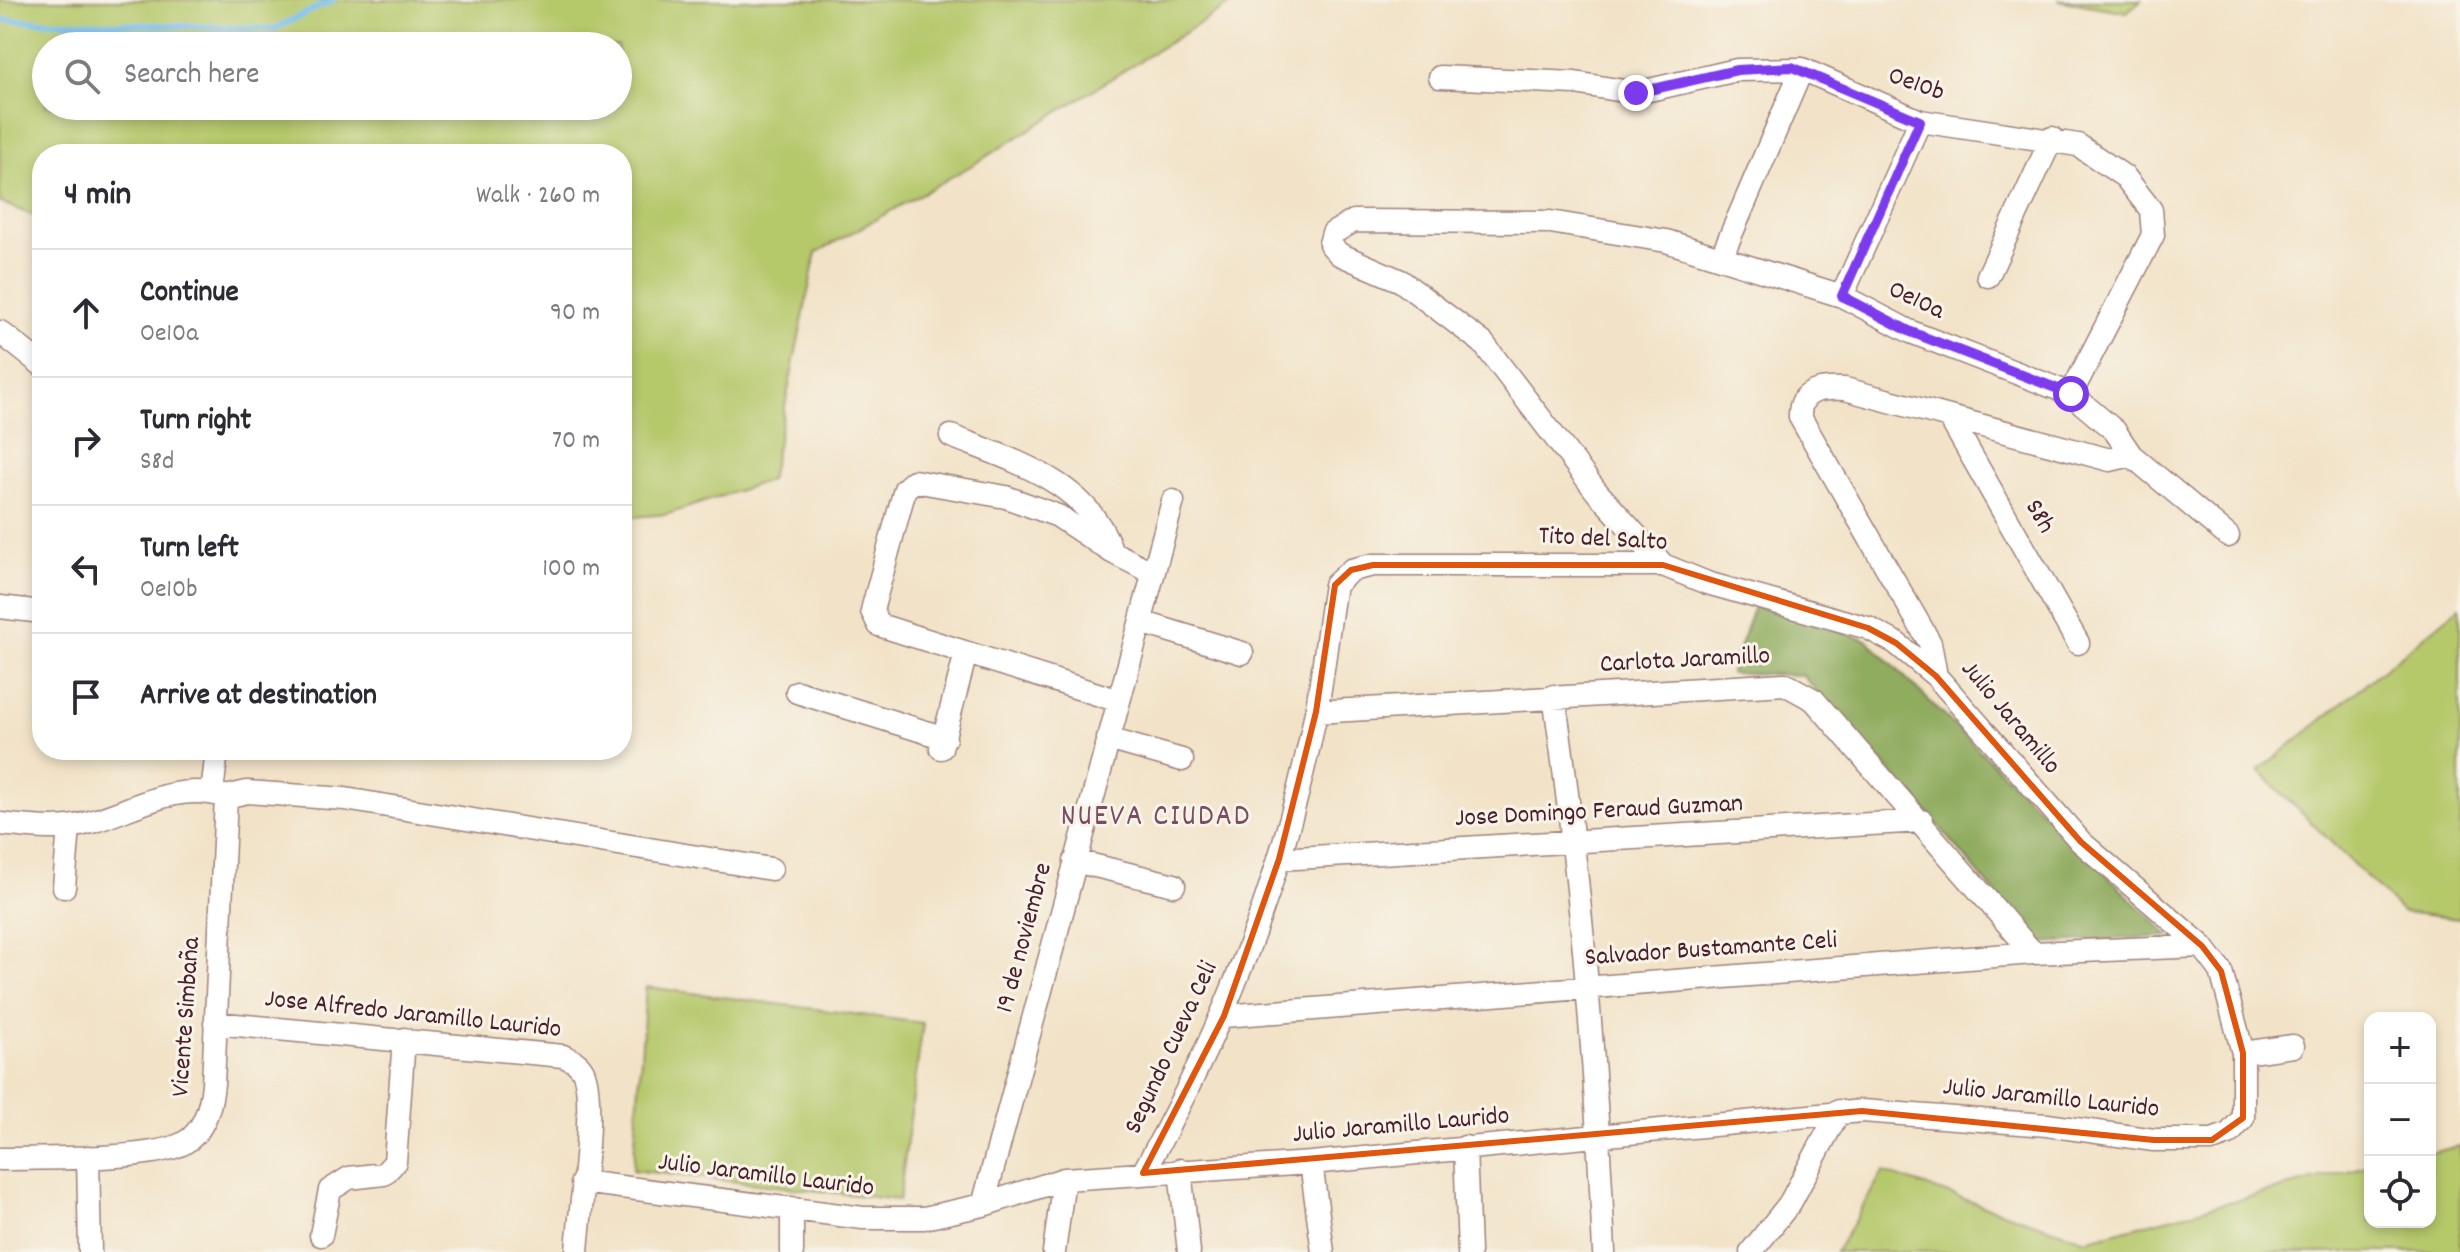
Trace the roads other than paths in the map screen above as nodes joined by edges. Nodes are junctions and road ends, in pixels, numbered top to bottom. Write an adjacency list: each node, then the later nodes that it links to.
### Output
1 (1802, 69): 2 (street, Oe10b); 3 (street, Oe10b); 5 (street)
2 (1440, 77)
3 (1920, 121): 4 (street, Oe10b); 7 (street)
4 (2052, 138): 6 (street); 10 (street, Oe10b)
5 (1721, 258): 7 (street, Oe10a); 17 (street, Oe10a)
6 (1988, 276)
7 (1842, 296): 10 (street, Oe10a)
8 (0, 332): 9 (street)
9 (32, 357)
10 (2071, 394): 13 (street, Oe10a)
11 (1950, 418): 13 (street); 23 (street, S8h); 26 (street, Julio Jaramillo)
12 (951, 436): 16 (street)
13 (2131, 455): 15 (street, Oe10a)
14 (1173, 501): 18 (street, 19 de noviembre)
15 (2228, 536)
16 (1112, 552): 18 (street); 24 (street)
17 (1663, 565): 19 (street, Tito del Salto); 26 (street, Tito del Salto)
18 (1151, 572): 22 (street, 19 de noviembre)
19 (1341, 576): 30 (street, Segundo Cueva Celi)
20 (0, 607): 21 (street)
21 (32, 611)
22 (1141, 622): 25 (street); 29 (street, 19 de noviembre)
23 (2078, 643)
24 (966, 653): 27 (street); 29 (street)
25 (1242, 653)
26 (1936, 676): 44 (street, Julio Jaramillo)
27 (797, 692)
28 (1554, 696): 30 (street, Carlota Jaramillo); 35 (street, Carlota Jaramillo); 38 (street)
29 (1119, 701): 31 (street, 19 de noviembre)
30 (1316, 712): 39 (street, Segundo Cueva Celi)
31 (1108, 739): 33 (street); 40 (street, 19 de noviembre)
32 (217, 760): 34 (street, Vicente Simbaña)
33 (1182, 760)
34 (219, 795): 37 (street); 41 (street); 48 (street, Vicente Simbaña)
35 (1922, 821): 38 (street, Jose Domingo Feraud Guzman); 45 (street, Carlota Jaramillo)
36 (0, 824): 37 (street)
37 (69, 827): 43 (street)
38 (1576, 841): 39 (street, Jose Domingo Feraud Guzman); 46 (street)
39 (1279, 859): 47 (street, Segundo Cueva Celi)
40 (1075, 861): 42 (street); 63 (street, 19 de noviembre)
41 (771, 869)
42 (1174, 885)
43 (64, 887)
44 (2202, 946): 45 (street, Salvador Bustamante Celi); 51 (street, Julio Jaramillo)
45 (2033, 953): 46 (street, Salvador Bustamante Celi)
46 (1589, 988): 47 (street, Salvador Bustamante Celi); 54 (street)
47 (1224, 1016): 60 (street, Segundo Cueva Celi)
48 (215, 1023): 49 (street, Jose Alfredo Jaramillo Laurido); 56 (street, Vicente Simbaña)
49 (404, 1039): 62 (street, Jose Alfredo Jaramillo Laurido); 65 (street)
50 (2293, 1046): 51 (street)
51 (2243, 1053): 53 (street, Julio Jaramillo)
52 (1839, 1111): 53 (street, Julio Jaramillo Laurido); 54 (street, Julio Jaramillo Laurido); 74 (street)
53 (2229, 1134)
54 (1599, 1138): 55 (street, Julio Jaramillo Laurido); 73 (street)
55 (1465, 1147): 58 (street, Julio Jaramillo Laurido); 72 (street)
56 (88, 1157): 57 (street, Vicente Simbaña); 66 (street)
57 (0, 1159)
58 (1311, 1163): 59 (street, Julio Jaramillo Laurido); 71 (street)
59 (1180, 1170): 60 (street, Julio Jaramillo Laurido); 70 (street)
60 (1143, 1173): 61 (street, Julio Jaramillo Laurido)
61 (1064, 1179): 63 (street, Julio Jaramillo Laurido); 69 (street)
62 (582, 1182): 64 (street, Julio Jaramillo Laurido); 67 (street)
63 (983, 1205): 64 (street, Julio Jaramillo Laurido)
64 (792, 1208): 68 (street)
65 (321, 1235)
66 (90, 1252)
67 (577, 1252)
68 (792, 1252)
69 (1054, 1252)
70 (1189, 1252)
71 (1323, 1252)
72 (1469, 1252)
73 (1604, 1252)
74 (1751, 1252)

